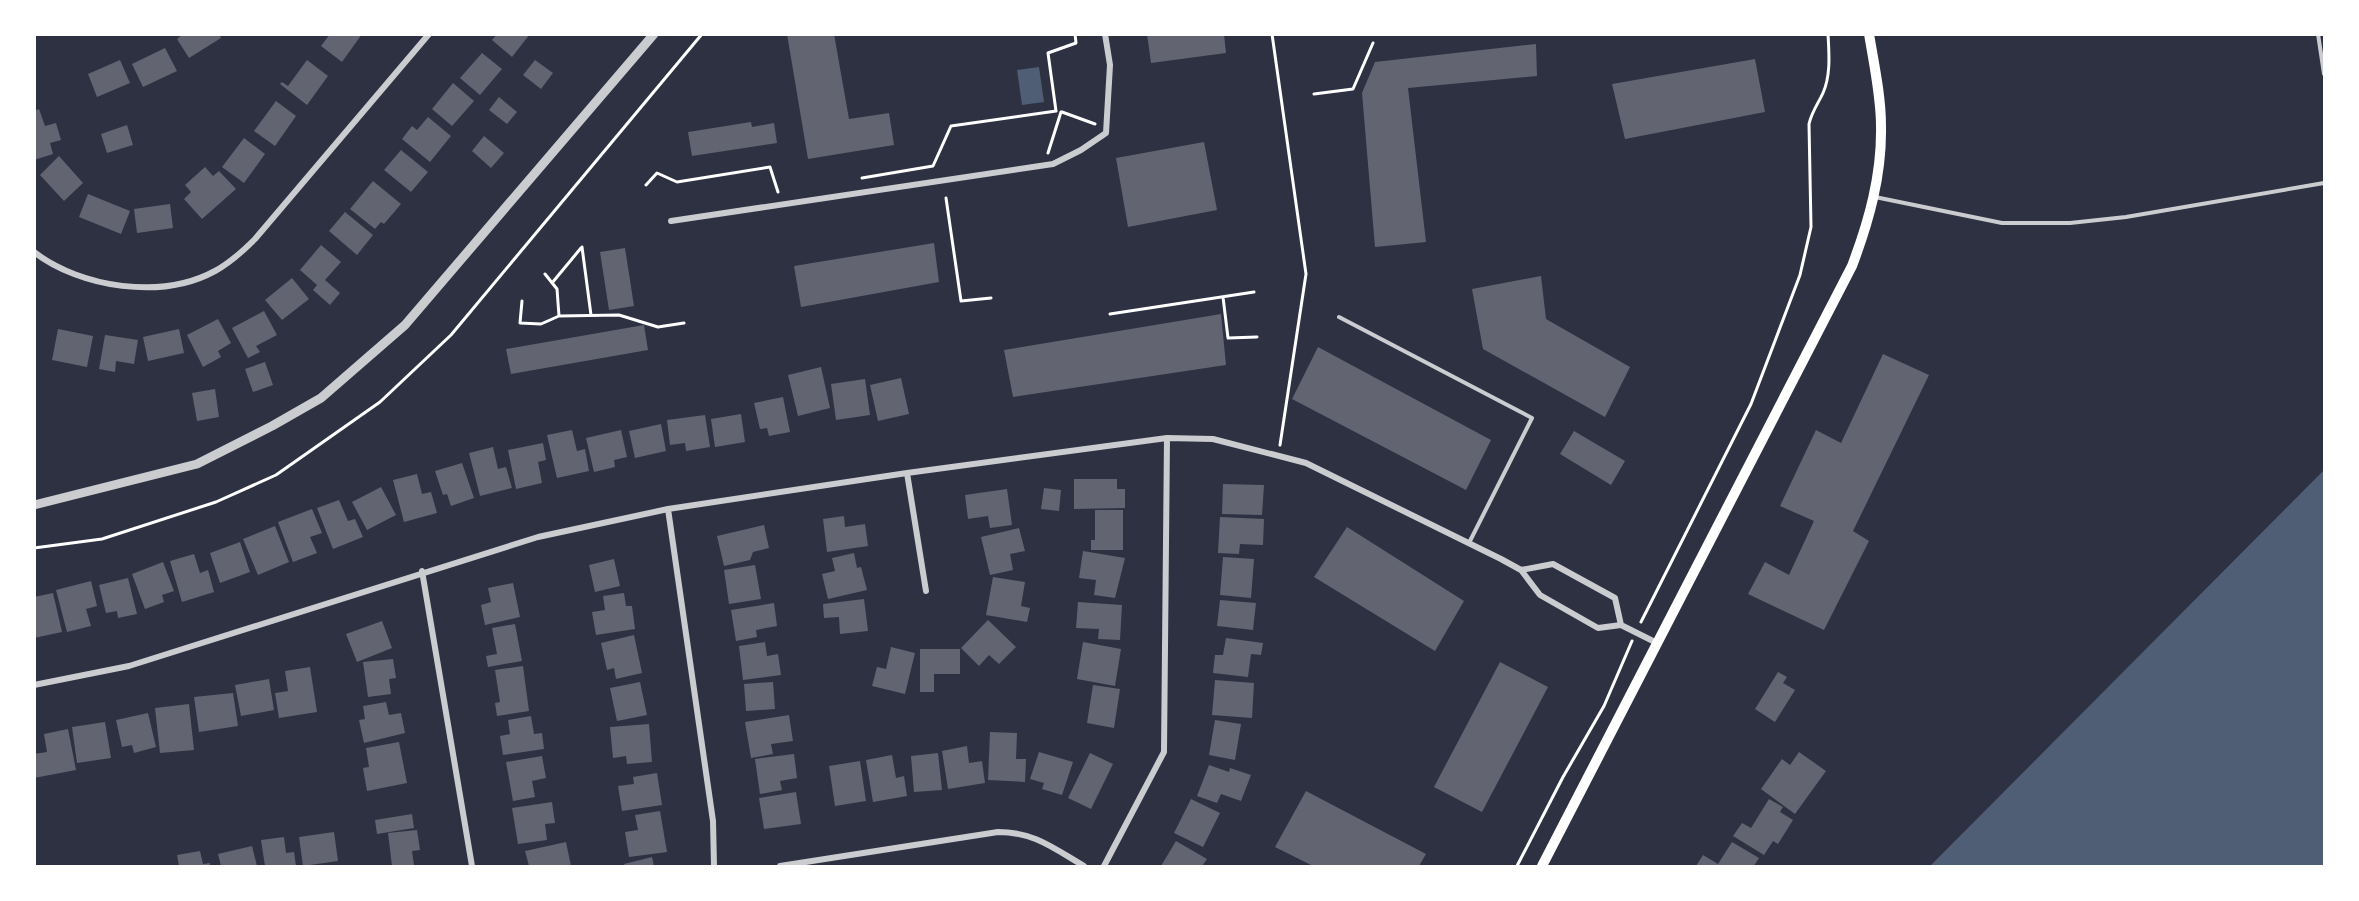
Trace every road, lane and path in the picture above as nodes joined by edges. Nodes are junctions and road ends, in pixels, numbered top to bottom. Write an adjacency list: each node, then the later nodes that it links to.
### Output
1 (429, 34): 23 (street)
2 (654, 34): 39 (street)
3 (1075, 34): 12 (path)
4 (1106, 34): 14 (street)
5 (1272, 34): 37 (path)
6 (1828, 34): 46 (path)
7 (1869, 34): 20 (main road)
8 (2318, 34): 10 (lane)
9 (1372, 43): 11 (path)
10 (2325, 74)
11 (1314, 94)
12 (1056, 111): 13 (path); 16 (path)
13 (1062, 112): 14 (path); 15 (path)
14 (1106, 133): 15 (street)
15 (1045, 165): 22 (street)
16 (852, 180)
17 (2325, 183): 20 (lane)
18 (646, 185): 19 (path)
19 (787, 190)
20 (1874, 197): 47 (main road)
21 (946, 198): 28 (path)
22 (671, 221)
23 (34, 252)
24 (545, 274): 25 (path)
25 (552, 283): 31 (path); 32 (path)
26 (1254, 292): 27 (path)
27 (1223, 297): 30 (path); 35 (path)
28 (991, 298)
29 (522, 302): 32 (path)
30 (1110, 314)
31 (591, 315): 32 (path); 34 (path)
32 (559, 316)
33 (1339, 317): 41 (lane)
34 (684, 323)
35 (1257, 337)
36 (1167, 438): 37 (street); 38 (street); 53 (street)
37 (1278, 455): 41 (street)
38 (907, 473): 40 (street); 44 (street)
39 (34, 505)
40 (668, 509): 43 (street); 50 (street)
41 (1470, 542): 42 (street)
42 (1521, 570): 45 (street); 45 (street)
43 (422, 572): 48 (street); 49 (street)
44 (926, 591)
45 (1622, 625): 46 (street)
46 (1636, 633): 47 (street); 54 (path)
47 (1657, 643): 55 (main road)
48 (34, 685)
49 (472, 867)
50 (714, 867)
51 (780, 867): 52 (street)
52 (1084, 867)
53 (1104, 867)
54 (1517, 867)
55 (1542, 867)

